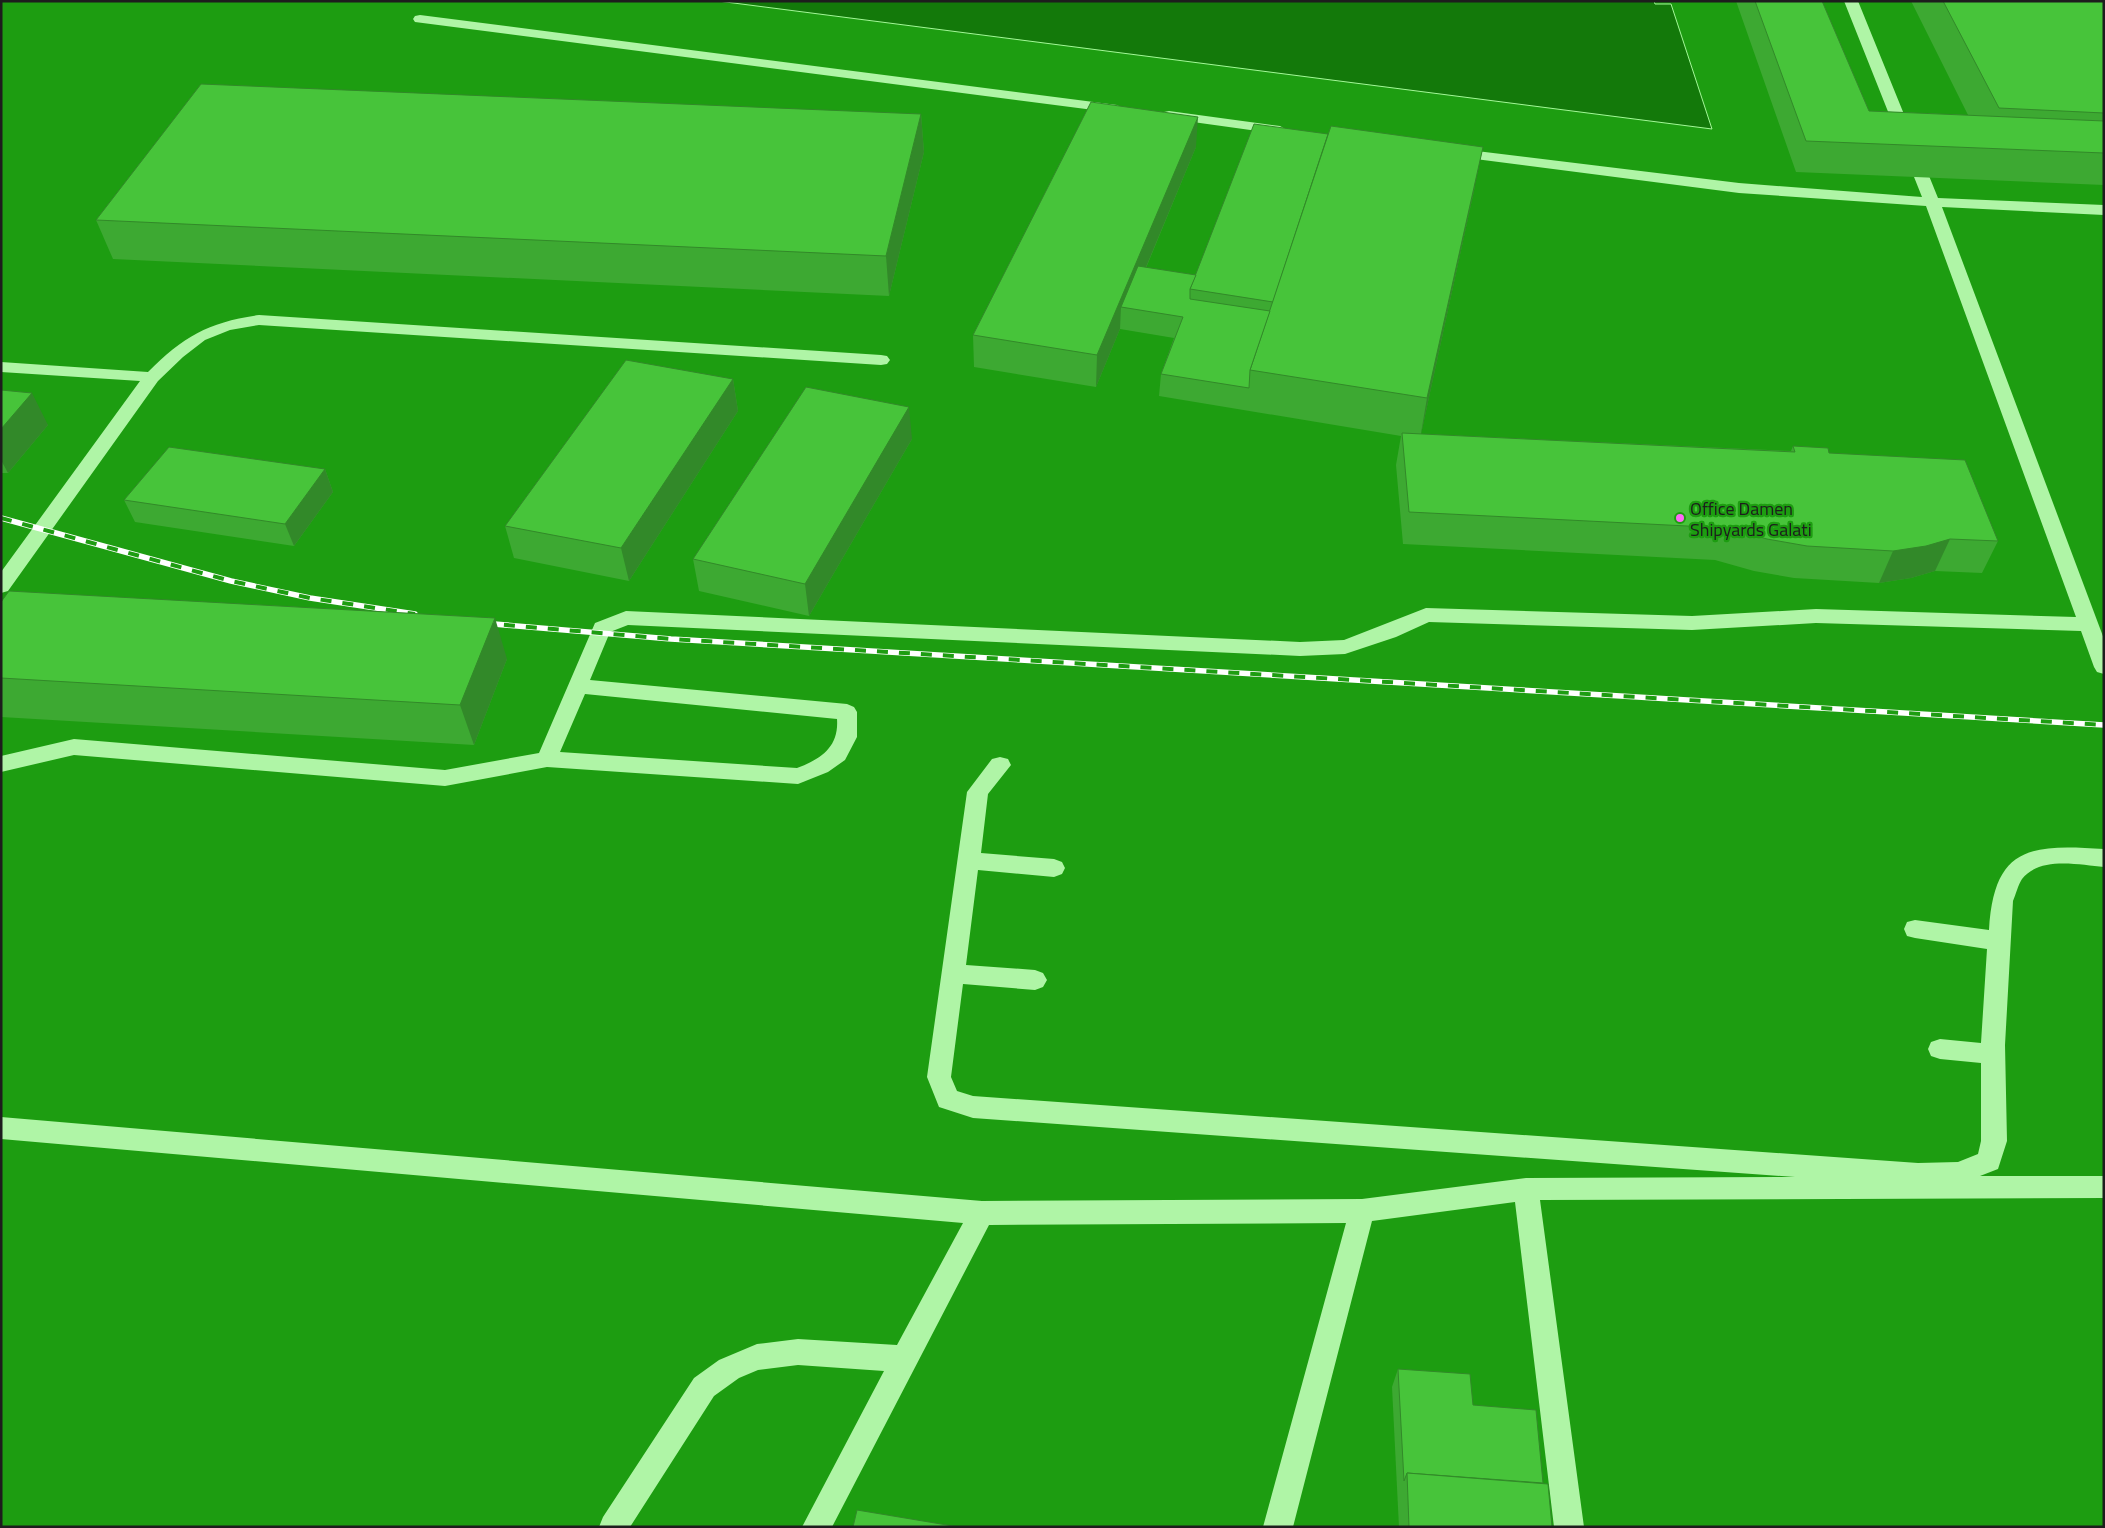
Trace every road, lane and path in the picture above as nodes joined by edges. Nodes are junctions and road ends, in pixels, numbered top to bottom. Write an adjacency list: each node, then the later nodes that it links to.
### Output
1 (1851, 1): 7 (lane)
2 (420, 19): 3 (lane)
3 (1129, 110)
4 (1158, 114): 5 (lane)
5 (1296, 132)
6 (1434, 149): 7 (lane)
7 (1932, 202): 8 (lane); 13 (lane)
8 (2104, 210)
9 (881, 360): 11 (lane)
10 (1, 367): 11 (lane)
11 (152, 377): 12 (lane)
12 (1, 586)
13 (2088, 624): 14 (lane); 15 (lane)
14 (2104, 667)
15 (579, 686): 16 (lane); 16 (lane)
16 (547, 760): 17 (lane)
17 (1, 764)
18 (1000, 765): 20 (lane)
19 (2104, 858): 23 (lane)
20 (969, 862): 21 (lane); 24 (lane)
21 (1054, 868)
22 (1914, 929): 23 (lane)
23 (1997, 941): 27 (lane)
24 (954, 974): 25 (lane); 27 (lane)
25 (1035, 980)
26 (1940, 1049): 27 (lane)
27 (1993, 1054)
28 (1, 1128): 32 (lane)
29 (2104, 1187): 30 (lane)
30 (1526, 1189): 31 (lane); 37 (lane)
31 (1362, 1211): 32 (lane); 36 (lane)
32 (982, 1213): 33 (lane)
33 (904, 1359): 34 (lane); 35 (lane)
34 (613, 1527)
35 (816, 1527)
36 (1278, 1527)
37 (1569, 1527)

